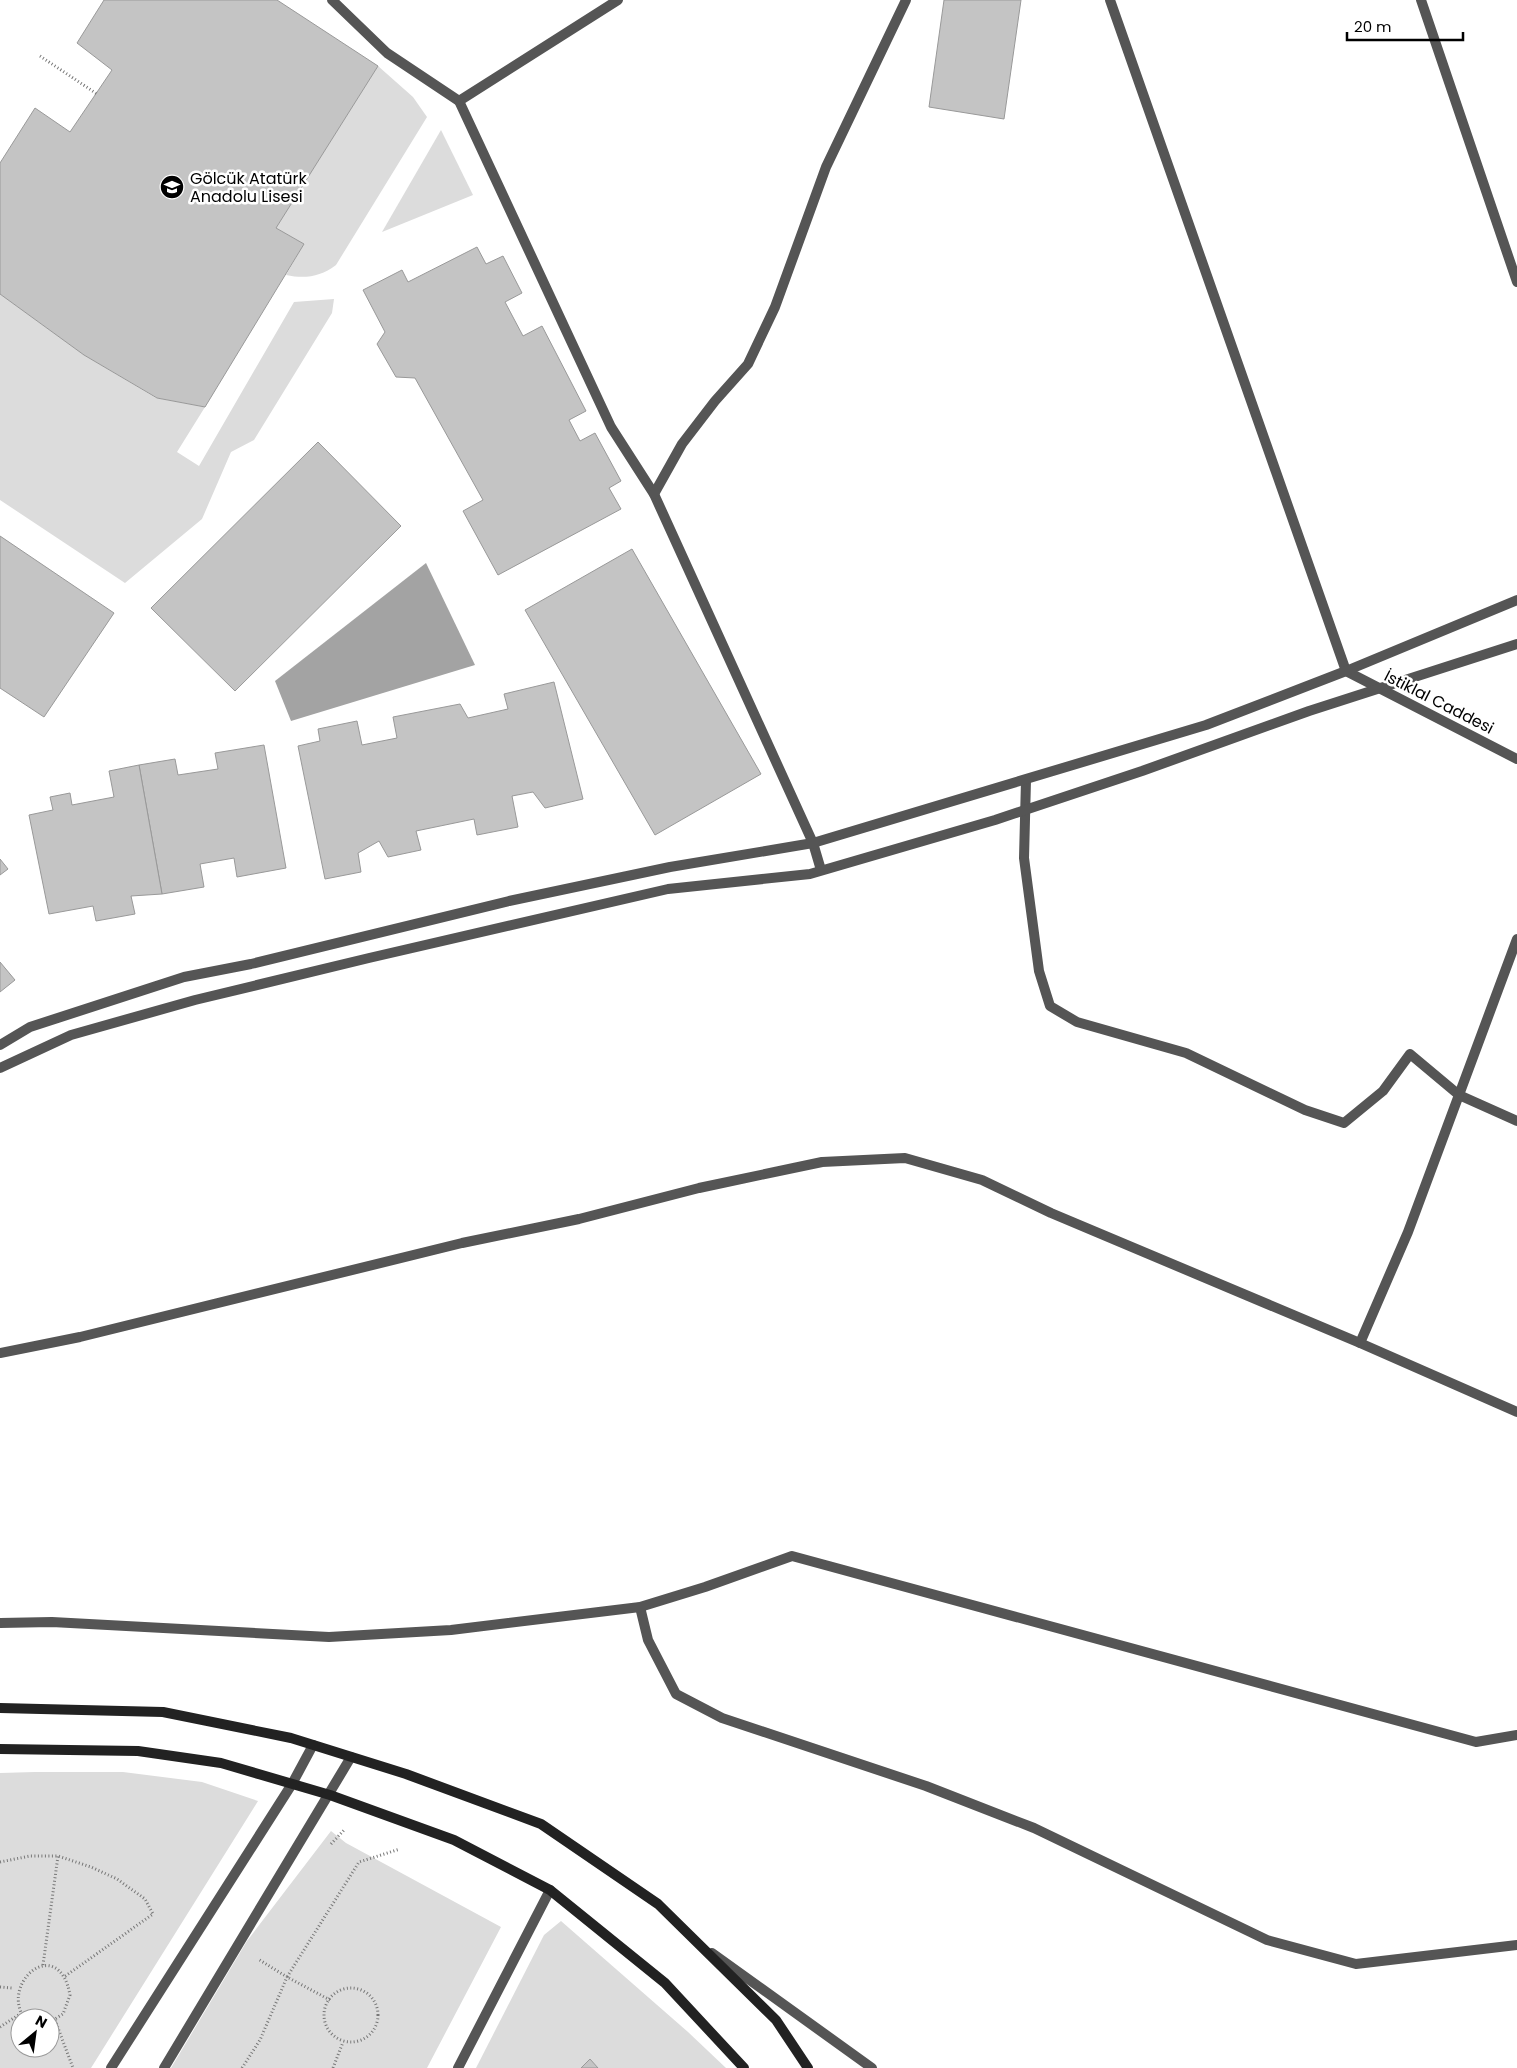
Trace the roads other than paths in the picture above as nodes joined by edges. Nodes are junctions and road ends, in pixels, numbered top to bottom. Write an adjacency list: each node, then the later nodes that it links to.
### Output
1 (332, 0): 6 (street)
2 (618, 0): 6 (street)
3 (906, 0): 8 (street)
4 (1110, 0): 11 (street)
5 (1421, 0): 7 (street)
6 (459, 101): 8 (street)
7 (1517, 282)
8 (654, 494): 16 (street)
9 (1517, 600): 11 (street)
10 (1517, 644): 12 (street)
11 (1346, 672): 12 (street, İstiklal Caddesi); 14 (street)
12 (1380, 688): 13 (street, İstiklal Caddesi); 15 (street)
13 (1517, 759)
14 (1026, 780): 15 (street); 16 (street)
15 (1025, 809): 17 (street); 21 (street)
16 (813, 843): 17 (street); 19 (street)
17 (821, 870): 20 (street)
18 (1517, 939): 21 (street)
19 (0, 1045)
20 (0, 1068)
21 (1459, 1095): 22 (street); 23 (street)
22 (1517, 1121)
23 (1360, 1343): 24 (street); 25 (street)
24 (0, 1353)
25 (1517, 1412)
26 (640, 1607): 27 (street); 29 (street); 37 (street)
27 (0, 1624)
28 (0, 1708): 30 (main road)
29 (1517, 1735)
30 (313, 1746): 32 (main road); 33 (street)
31 (0, 1749): 33 (main road)
32 (351, 1757): 34 (street); 36 (main road)
33 (292, 1784): 34 (main road); 38 (street)
34 (330, 1795): 35 (main road); 39 (street)
35 (550, 1890): 40 (street); 41 (main road)
36 (695, 1941): 42 (main road); 43 (street)
37 (1517, 1945)
38 (111, 2068)
39 (164, 2068)
40 (458, 2068)
41 (744, 2068)
42 (808, 2068)
43 (872, 2068)

